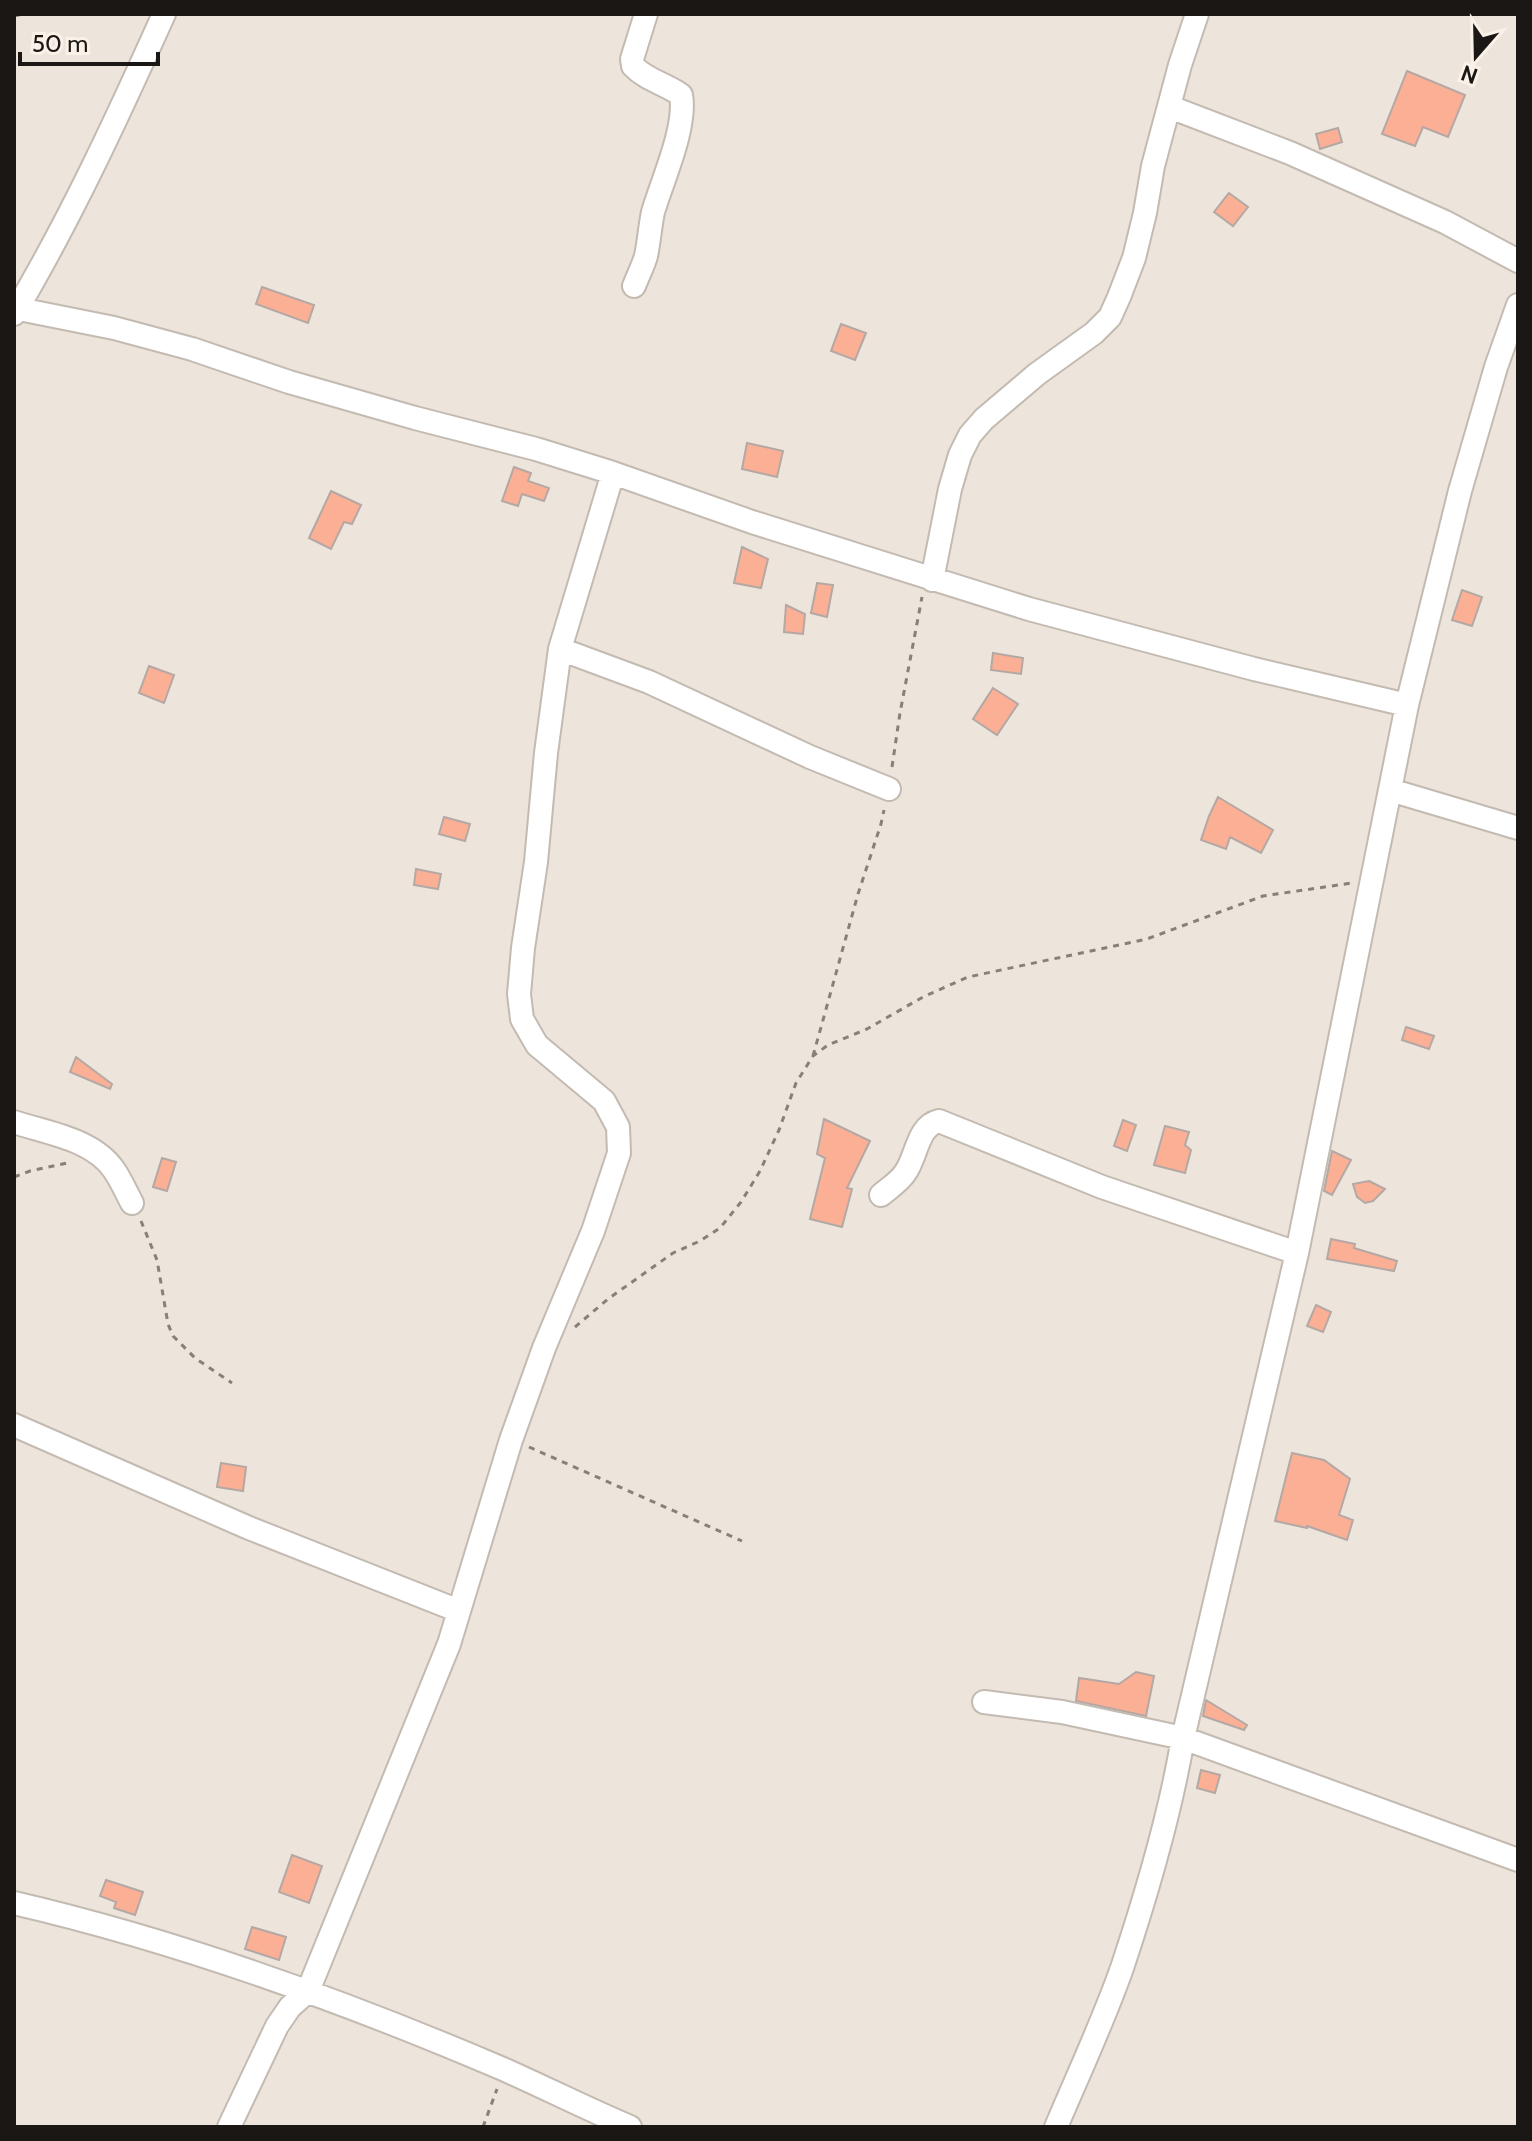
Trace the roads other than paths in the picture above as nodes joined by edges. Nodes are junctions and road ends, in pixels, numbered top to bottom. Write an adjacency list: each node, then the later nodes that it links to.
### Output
1 (164, 14): 8 (street)
2 (646, 14): 6 (street)
3 (1197, 14): 4 (street)
4 (1170, 107): 5 (street); 10 (street)
5 (1518, 261)
6 (634, 286)
7 (1518, 305): 12 (street)
8 (15, 310): 9 (street)
9 (613, 473): 10 (street); 11 (street)
10 (928, 579): 12 (street)
11 (560, 649): 13 (street); 21 (street)
12 (1407, 705): 14 (street)
13 (889, 789)
14 (1390, 790): 15 (street); 19 (street)
15 (1518, 828)
16 (14, 1122): 18 (street)
17 (881, 1195): 19 (street)
18 (132, 1203)
19 (1297, 1253): 23 (street)
20 (14, 1425): 21 (street)
21 (459, 1611): 26 (street)
22 (984, 1702): 23 (street)
23 (1183, 1738): 24 (street); 29 (street)
24 (1518, 1860)
25 (14, 1903): 26 (street)
26 (308, 1991): 27 (street); 28 (street)
27 (229, 2127)
28 (630, 2127)
29 (1056, 2127)

